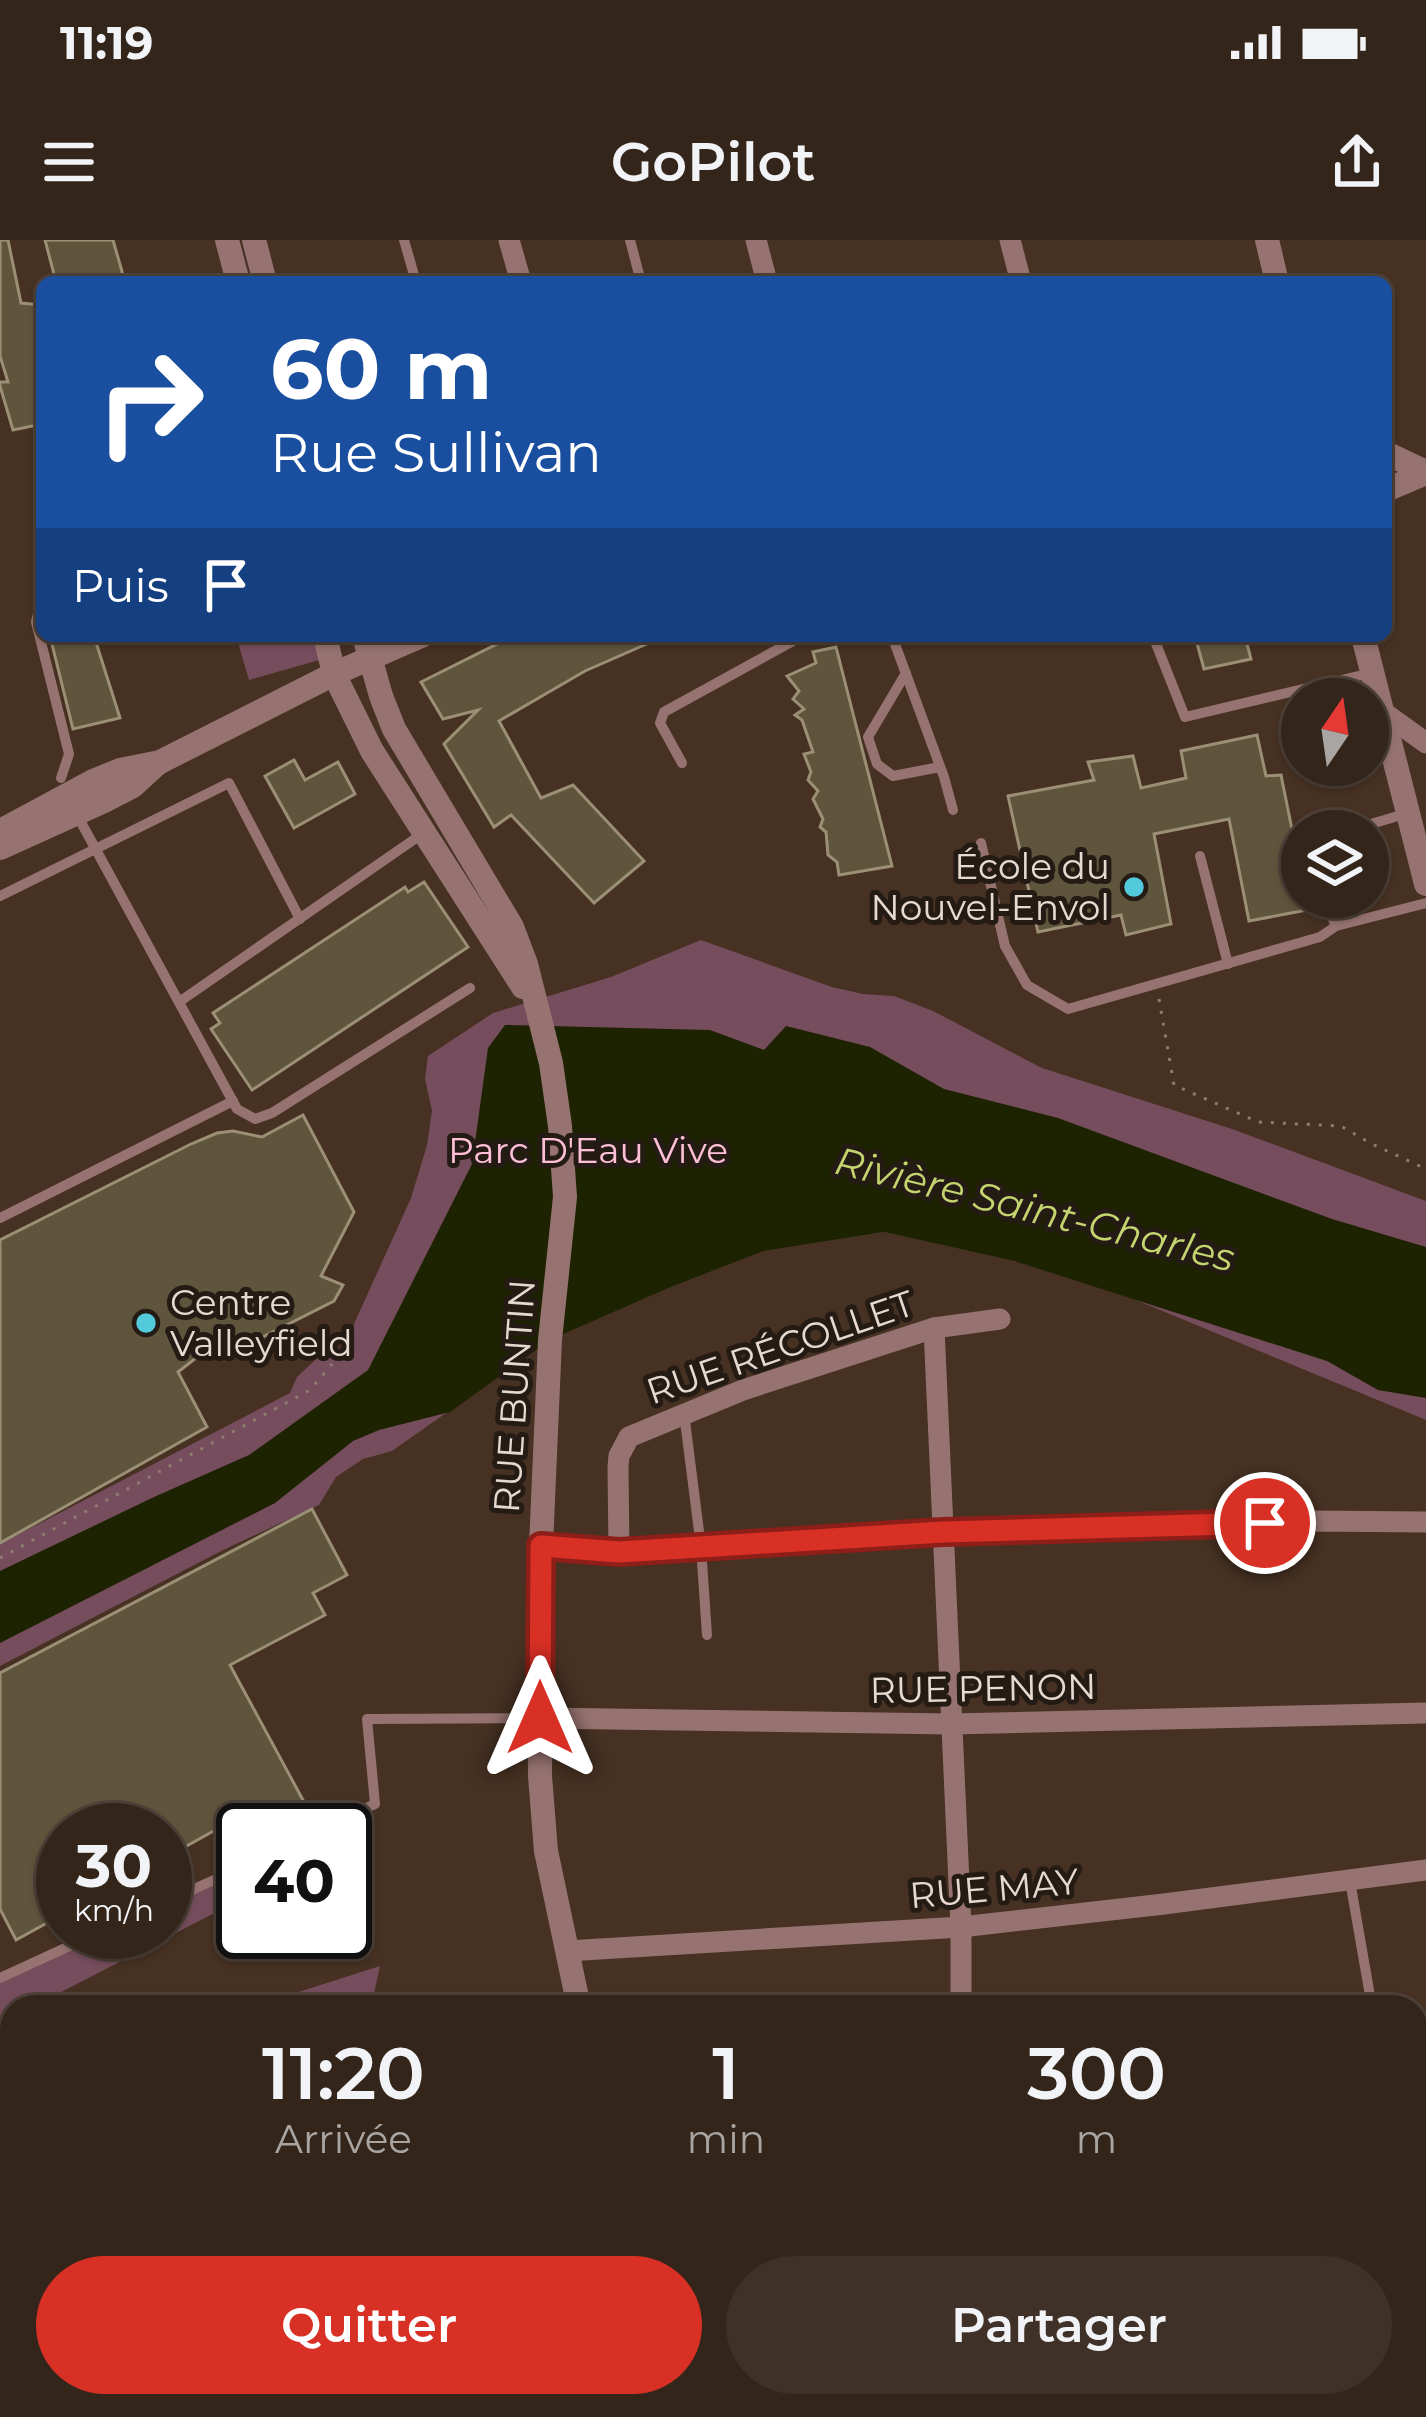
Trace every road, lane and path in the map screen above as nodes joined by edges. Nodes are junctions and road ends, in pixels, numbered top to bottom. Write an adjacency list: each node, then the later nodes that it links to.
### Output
1 (227, 240): 9 (street)
2 (254, 240): 10 (street)
3 (404, 240): 11 (lane)
4 (509, 240): 12 (street)
5 (630, 240): 13 (lane)
6 (756, 240): 14 (street)
7 (1010, 240): 15 (street)
8 (1268, 240): 16 (street)
9 (236, 276)
10 (264, 276)
11 (414, 276)
12 (518, 276)
13 (639, 276)
14 (765, 276)
15 (1019, 276)
16 (1276, 276)
17 (1392, 456): 18 (street)
18 (1426, 472): 19 (street)
19 (1392, 487)
20 (40, 642): 36 (lane)
21 (326, 642): 29 (street, RUE BUNTIN)
22 (791, 642): 34 (lane)
23 (894, 642): 28 (lane)
24 (1155, 642): 27 (lane)
25 (1365, 642): 27 (street)
26 (367, 648): 29 (street); 56 (street, RUE BUNTIN)
27 (1372, 672): 30 (street)
28 (905, 673): 35 (lane); 35 (lane)
29 (334, 674): 36 (street); 41 (street, RUE BUNTIN)
30 (1374, 678)
31 (1389, 717): 33 (street)
32 (1389, 739): 38 (street)
33 (1426, 743)
34 (682, 763)
35 (940, 767): 37 (lane)
36 (68, 796): 40 (street); 43 (street); 44 (lane)
37 (953, 810)
38 (1408, 813): 39 (lane); 46 (street)
39 (1389, 819)
40 (0, 831)
41 (425, 832): 50 (lane); 56 (street, RUE BUNTIN)
42 (981, 843): 53 (lane)
43 (0, 848)
44 (95, 849): 47 (lane); 50 (lane); 55 (lane)
45 (1200, 856): 52 (lane)
46 (1426, 884)
47 (0, 896)
48 (1426, 903): 51 (lane)
49 (1332, 918): 51 (lane)
50 (300, 919): 55 (lane)
51 (1336, 926): 52 (lane)
52 (1228, 964): 53 (lane)
53 (1156, 984): 58 (path)
54 (470, 988): 57 (lane)
55 (178, 1002): 57 (lane)
56 (538, 1013): 66 (street, RUE BUNTIN)
57 (233, 1101): 59 (lane)
58 (1426, 1169)
59 (0, 1219)
60 (1000, 1319): 61 (street, RUE RÉCOLLET)
61 (934, 1328): 63 (street, RUE RÉCOLLET); 65 (street)
62 (344, 1335): 69 (path)
63 (684, 1413): 67 (lane); 68 (street, RUE RÉCOLLET)
64 (1426, 1522): 65 (street)
65 (943, 1532): 67 (street); 73 (street)
66 (541, 1546): 68 (street); 72 (street, RUE BUNTIN)
67 (701, 1546): 68 (street); 70 (lane)
68 (619, 1552)
69 (0, 1558)
70 (707, 1635)
71 (1426, 1713): 73 (street, RUE PENON)
72 (540, 1718): 73 (street, RUE PENON); 74 (lane); 78 (street, RUE BUNTIN)
73 (952, 1724): 77 (street)
74 (372, 1805)
75 (1426, 1870): 76 (street, RUE MAY)
76 (1350, 1881): 77 (street, RUE MAY); 83 (lane)
77 (961, 1927): 78 (street, RUE MAY); 82 (street)
78 (567, 1951): 81 (street, RUE BUNTIN)
79 (41, 1959): 80 (lane)
80 (0, 1978)
81 (576, 1995)
82 (961, 1995)
83 (1370, 1995)

